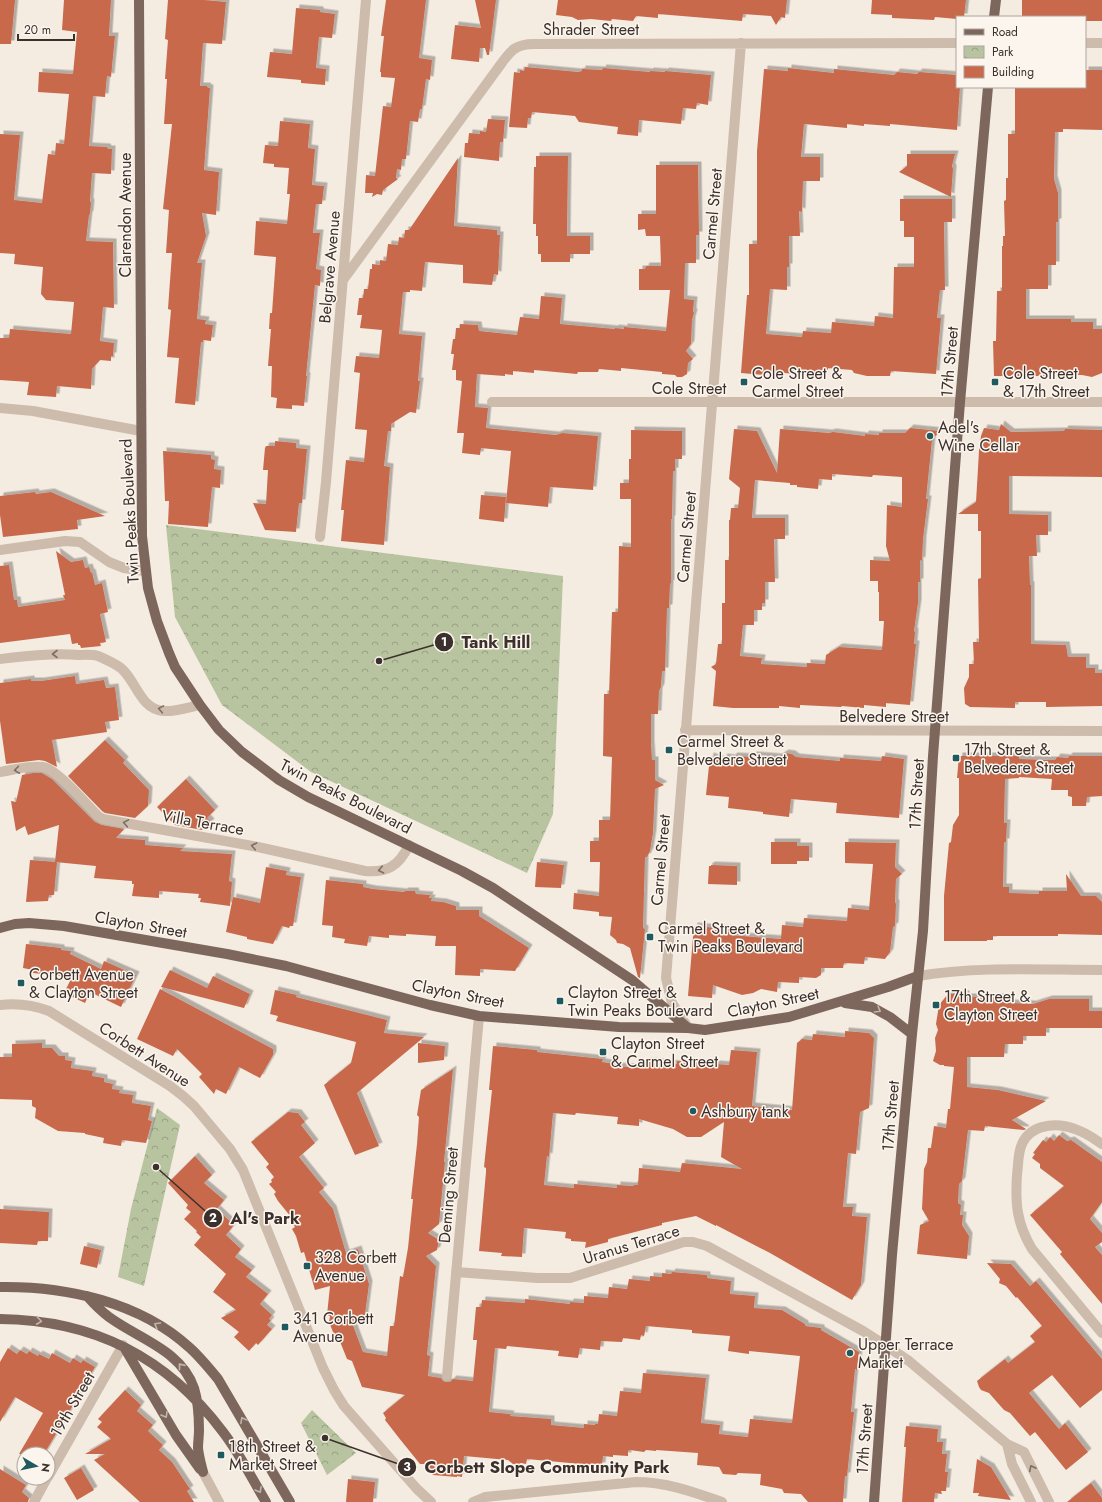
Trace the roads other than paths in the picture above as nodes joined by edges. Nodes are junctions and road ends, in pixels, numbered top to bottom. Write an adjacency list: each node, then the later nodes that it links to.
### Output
1 (139, 0): 16 (main road, Clarendon Avenue)
2 (366, 0): 10 (street, Belgrave Avenue)
3 (996, 0): 4 (main road)
4 (994, 16)
5 (741, 43): 6 (street, Shrader Street); 10 (street, Shrader Street); 14 (street, Carmel Street)
6 (956, 43)
7 (1086, 43): 8 (street)
8 (1102, 43)
9 (988, 88): 12 (main road, 17th Street)
10 (343, 280): 17 (street, Belgrave Avenue)
11 (492, 402): 14 (street, Cole Street)
12 (960, 402): 13 (street, Cole Street); 14 (street, Cole Street); 23 (main road, 17th Street)
13 (1102, 402)
14 (712, 403): 22 (street, Carmel Street)
15 (0, 408): 16 (street, Twin Peaks Boulevard)
16 (141, 431): 19 (main road, Twin Peaks Boulevard)
17 (320, 537)
18 (0, 550): 19 (street)
19 (146, 571): 21 (main road, Twin Peaks Boulevard)
20 (0, 659): 21 (street, one-way to 20)
21 (200, 705): 26 (main road, Twin Peaks Boulevard)
22 (685, 730): 23 (street, Belvedere Street); 33 (street, Carmel Street)
23 (935, 731): 24 (street, Belvedere Street); 29 (main road, 17th Street)
24 (1102, 731)
25 (0, 772): 26 (street, Villa Terrace, one-way to 25)
26 (409, 845): 33 (main road, Twin Peaks Boulevard)
27 (0, 928): 32 (main road, Clayton Street)
28 (1102, 970): 29 (street, Clayton Street)
29 (918, 976): 30 (main road, Clayton Street); 34 (main road, 17th Street)
30 (840, 1002): 33 (main road, Clayton Street); 34 (main road, one-way to 34)
31 (0, 1005): 53 (street, Corbett Avenue)
32 (479, 1016): 33 (main road, Clayton Street); 36 (street, Deming Street)
33 (688, 1028)
34 (912, 1034): 41 (main road, 17th Street)
35 (1102, 1144): 40 (street)
36 (456, 1272): 41 (street, Uranus Terrace); 43 (street, Deming Street)
37 (0, 1287): 38 (main road)
38 (87, 1296): 44 (main road, one-way to 38); 52 (main road, one-way to 38)
39 (0, 1319): 42 (main road, one-way to 42)
40 (1102, 1333)
41 (886, 1345): 45 (street, Uranus Terrace); 56 (main road, 17th Street)
42 (123, 1346): 44 (main road); 46 (street, 19th Street); 47 (main road, one-way to 47)
43 (447, 1376)
44 (197, 1401): 47 (main road); 51 (main road, one-way to 51)
45 (1007, 1444): 57 (street); 58 (street, Uranus Terrace, one-way to 45)
46 (56, 1464)
47 (203, 1472): 50 (street)
48 (43, 1486): 49 (street, 19th Street)
49 (34, 1502)
50 (219, 1502)
51 (266, 1502)
52 (290, 1502)
53 (431, 1502)
54 (473, 1502): 55 (street)
55 (722, 1502)
56 (874, 1502)
57 (1031, 1502)
58 (1049, 1502)

